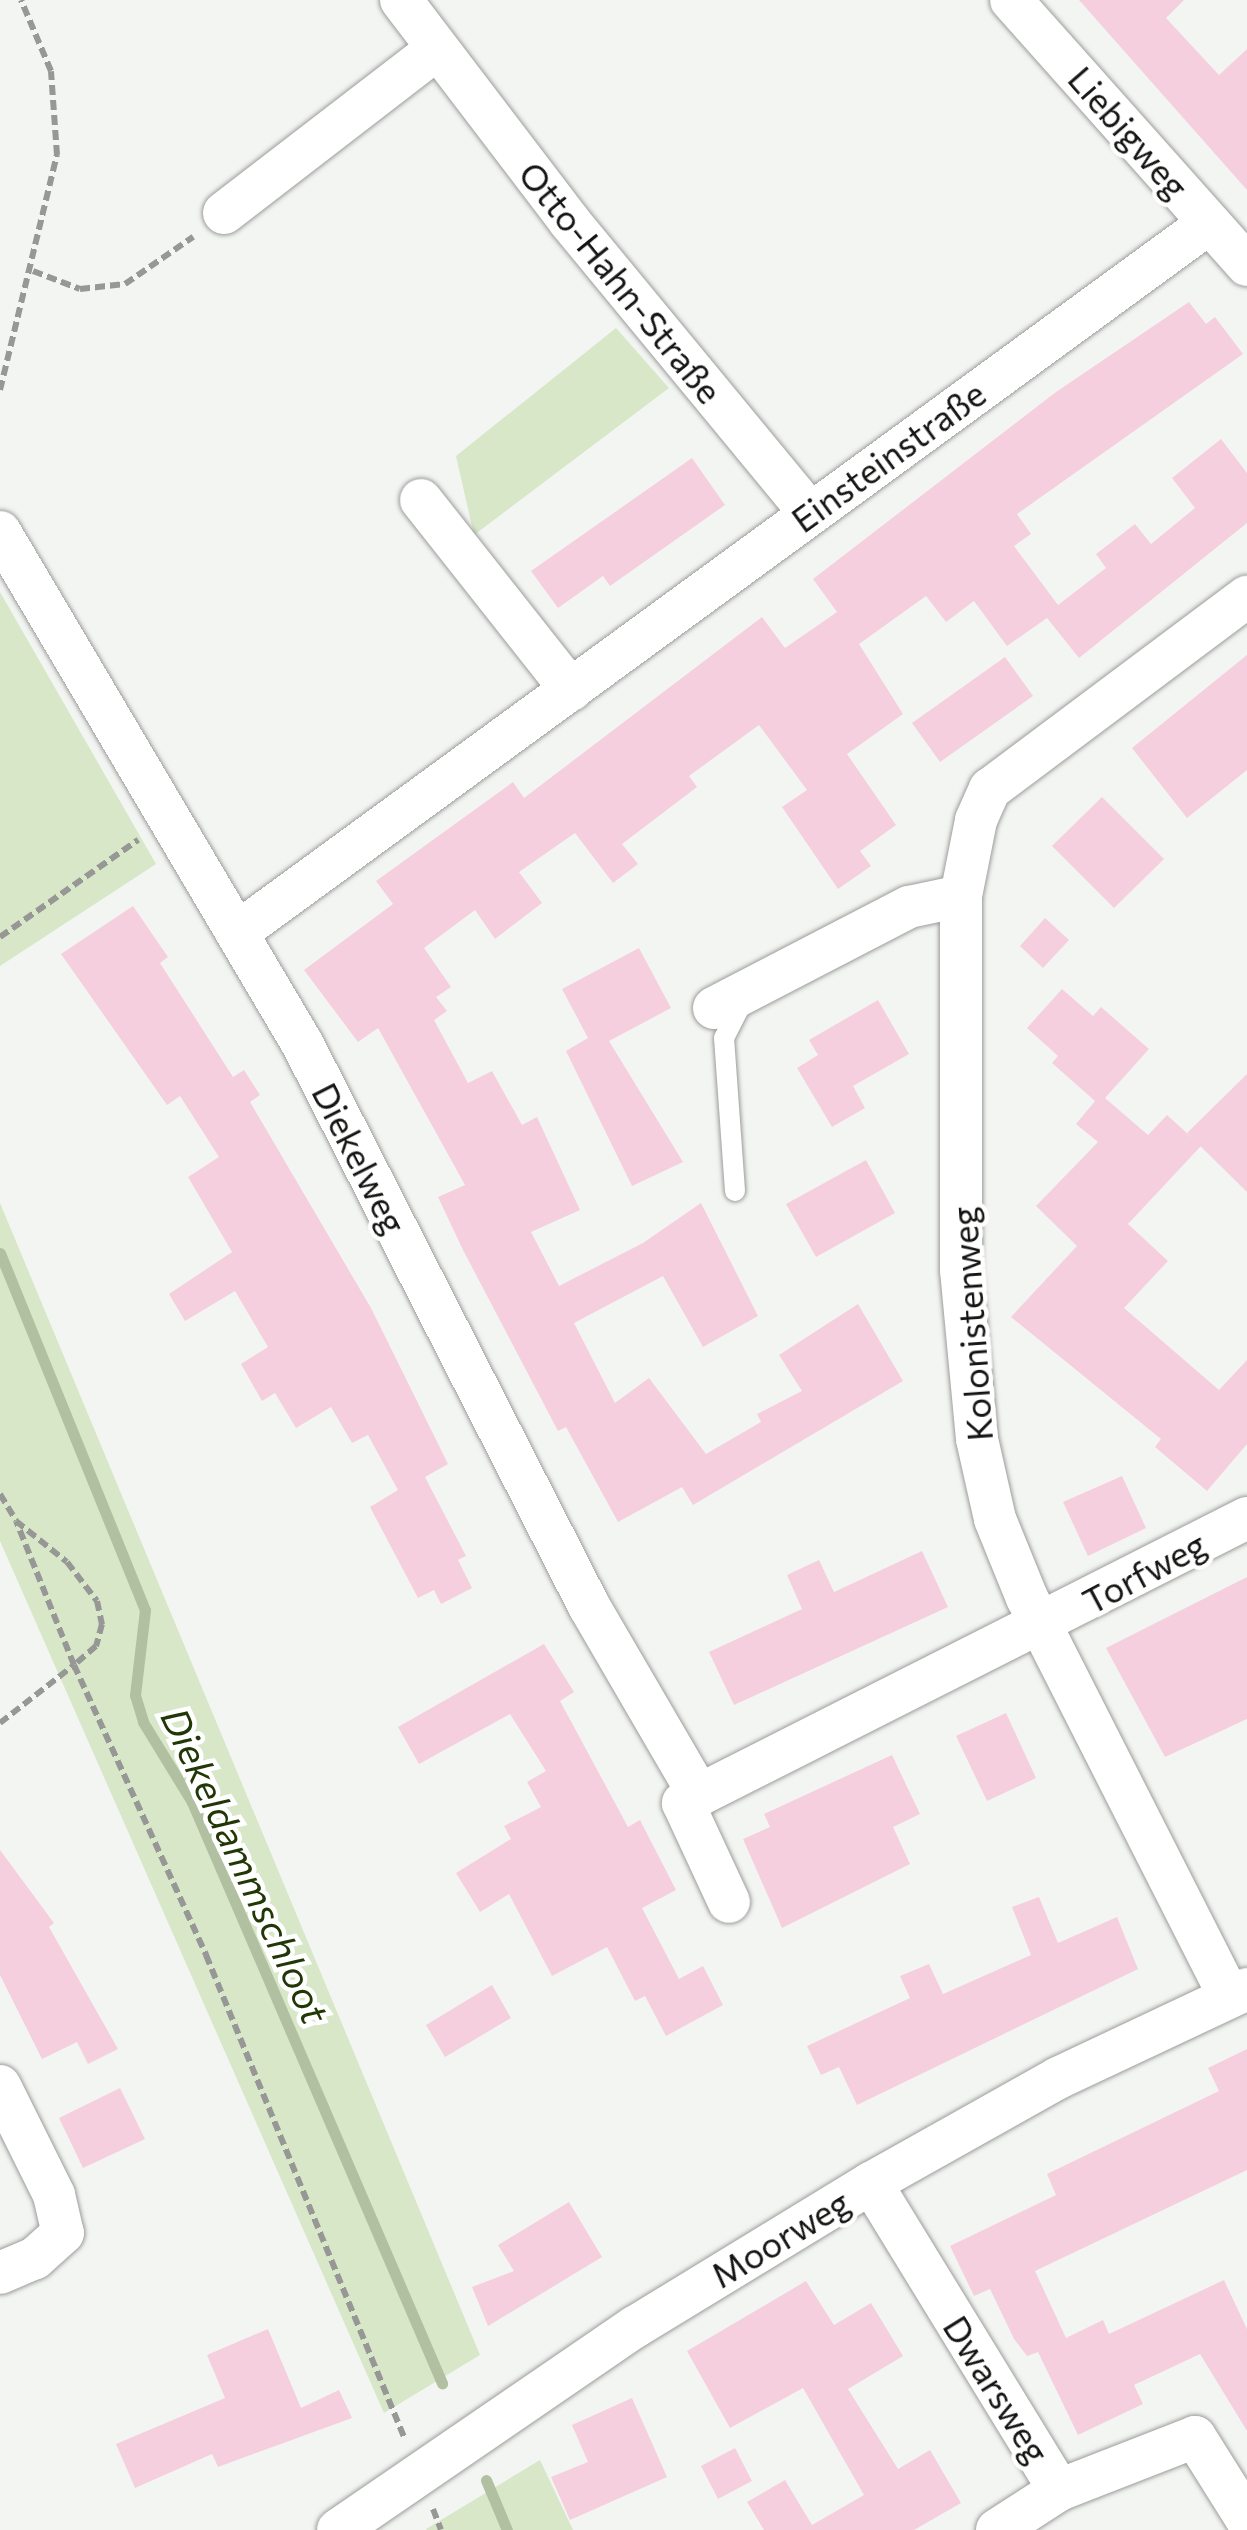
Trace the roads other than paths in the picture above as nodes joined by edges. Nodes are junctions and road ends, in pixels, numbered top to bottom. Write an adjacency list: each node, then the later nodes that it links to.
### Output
1 (400, 0): 3 (street, Otto-Hahn-Straße)
2 (1011, 0): 5 (street, Liebigweg)
3 (437, 50): 4 (street); 8 (street, Otto-Hahn-Straße)
4 (224, 213)
5 (1208, 224): 6 (street, Liebigweg); 8 (street, Einsteinstraße)
6 (1247, 266)
7 (421, 500): 11 (street)
8 (809, 512): 11 (street, Einsteinstraße)
9 (0, 532): 13 (street, Diekelweg)
10 (1247, 597): 12 (street, Kolonistenweg)
11 (571, 690): 13 (street, Einsteinstraße)
12 (961, 896): 14 (street); 17 (street, Kolonistenweg)
13 (238, 932): 18 (street, Diekelweg)
14 (732, 1000): 15 (lane)
15 (735, 1191)
16 (1247, 1518): 17 (street, Torfweg)
17 (1041, 1626): 18 (street); 20 (street, Kolonistenweg)
18 (699, 1796): 19 (street)
19 (729, 1902)
20 (1238, 1993): 22 (street, Moorweg)
21 (0, 2086): 23 (street)
22 (871, 2183): 24 (street, Dwarsweg); 26 (street, Moorweg)
23 (0, 2273)
24 (1060, 2490): 25 (street, Dwarsweg); 27 (street)
25 (1247, 2520)
26 (338, 2530)
27 (997, 2530)

